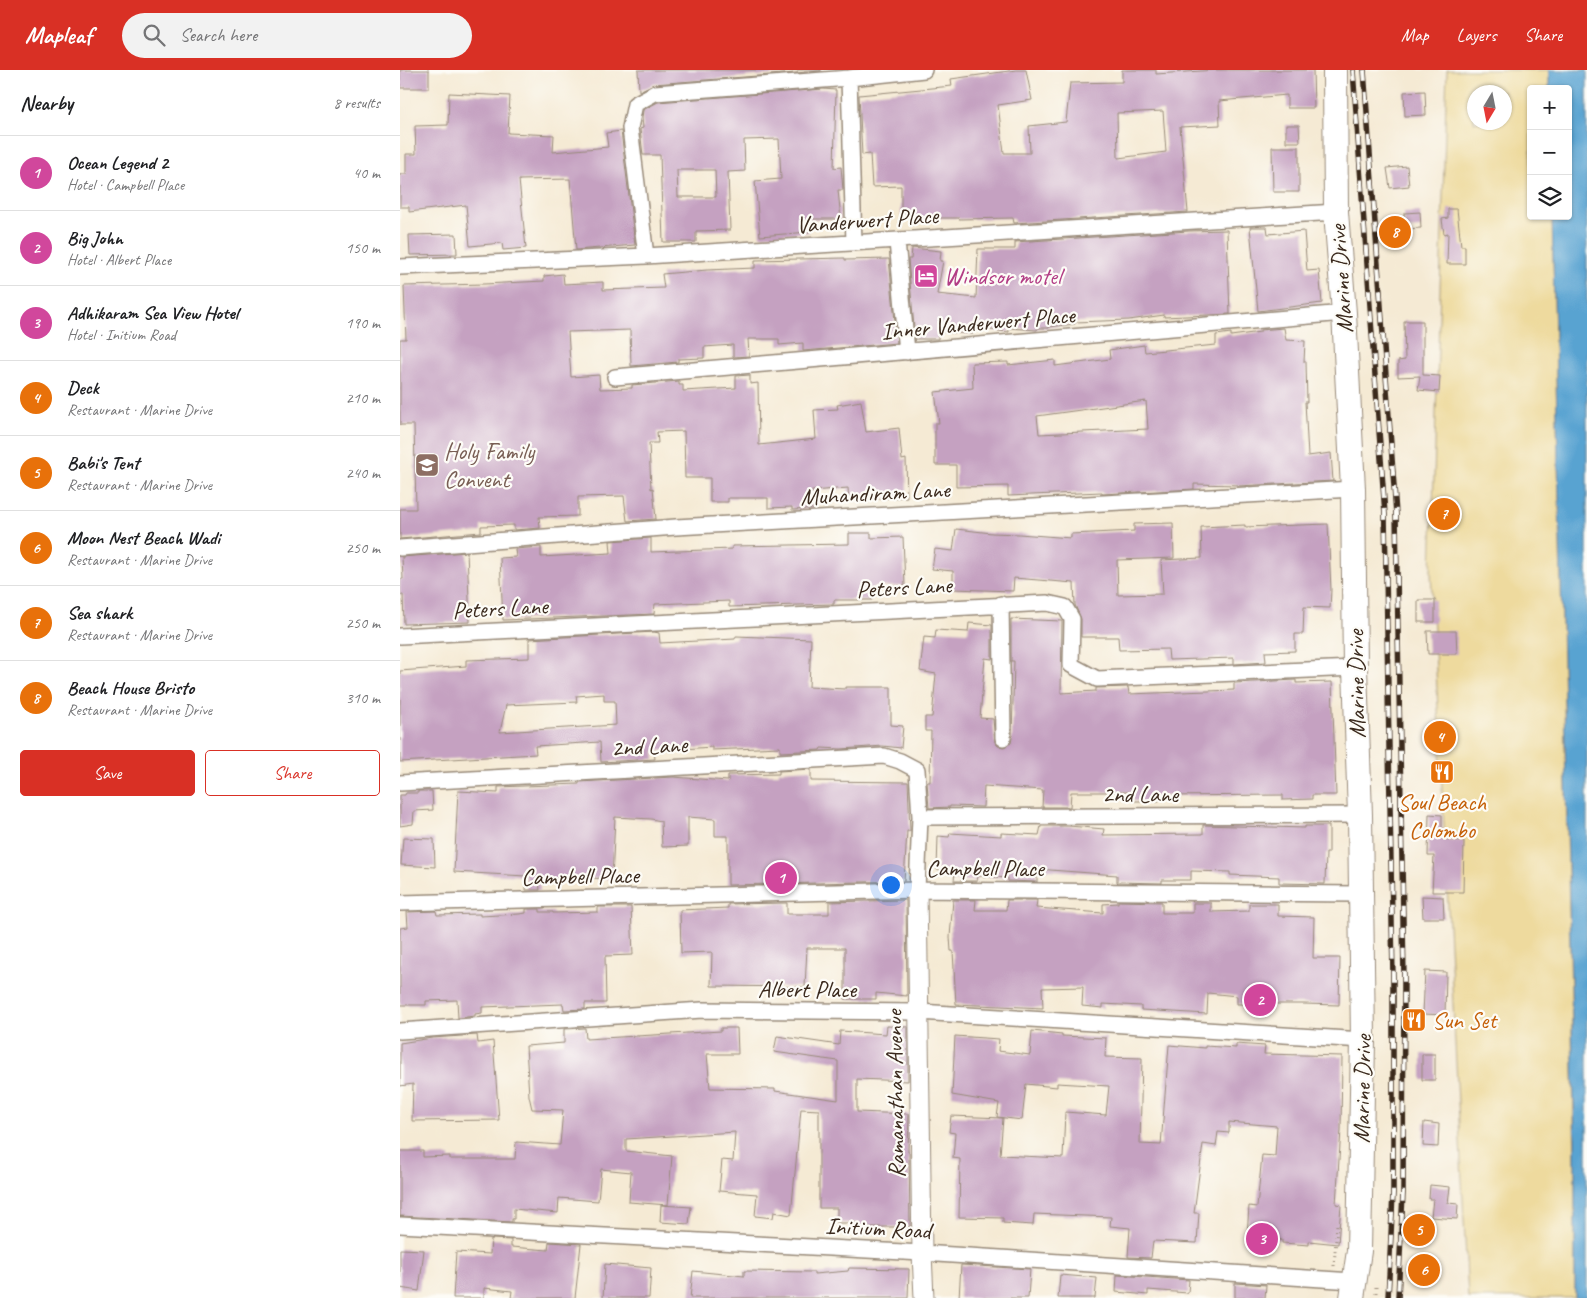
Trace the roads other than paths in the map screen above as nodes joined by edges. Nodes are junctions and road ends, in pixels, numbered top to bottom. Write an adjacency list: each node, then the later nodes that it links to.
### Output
1 (924, 70): 3 (street)
2 (1335, 70): 4 (main road, Marine Drive)
3 (849, 78): 6 (street); 7 (street)
4 (1336, 212): 5 (street, Vanderwert Place); 9 (main road, Marine Drive)
5 (897, 241): 6 (street, Vanderwert Place); 10 (street)
6 (854, 243): 7 (street, Vanderwert Place)
7 (646, 256): 8 (street, Vanderwert Place)
8 (400, 267)
9 (1344, 313): 10 (street, Inner Vanderwert Place); 12 (main road, Marine Drive)
10 (907, 352): 11 (street, Inner Vanderwert Place)
11 (615, 377)
12 (1352, 489): 13 (street, Muhandiram Lane); 16 (main road, Marine Drive)
13 (400, 548)
14 (1001, 604): 15 (street, Peters Lane); 16 (street, Peters Lane); 17 (street)
15 (400, 636)
16 (1355, 668): 19 (main road, Marine Drive)
17 (1003, 738)
18 (400, 783): 20 (street, 2nd Lane)
19 (1360, 815): 20 (street, 2nd Lane); 22 (main road, Marine Drive)
20 (920, 818): 21 (street)
21 (917, 890): 22 (street, Campbell Place); 23 (street, Campbell Place); 24 (street, Ramanathan Avenue)
22 (1360, 894): 26 (main road, Marine Drive)
23 (400, 903)
24 (919, 1012): 25 (street, Albert Place); 26 (street, Albert Place); 28 (street, Ramanathan Avenue)
25 (400, 1031)
26 (1363, 1040): 29 (main road, Marine Drive)
27 (400, 1225): 28 (street, Initium Road)
28 (922, 1253): 29 (street, Initium Road); 30 (street, Ramanathan Avenue)
29 (1353, 1290)
30 (924, 1298)

